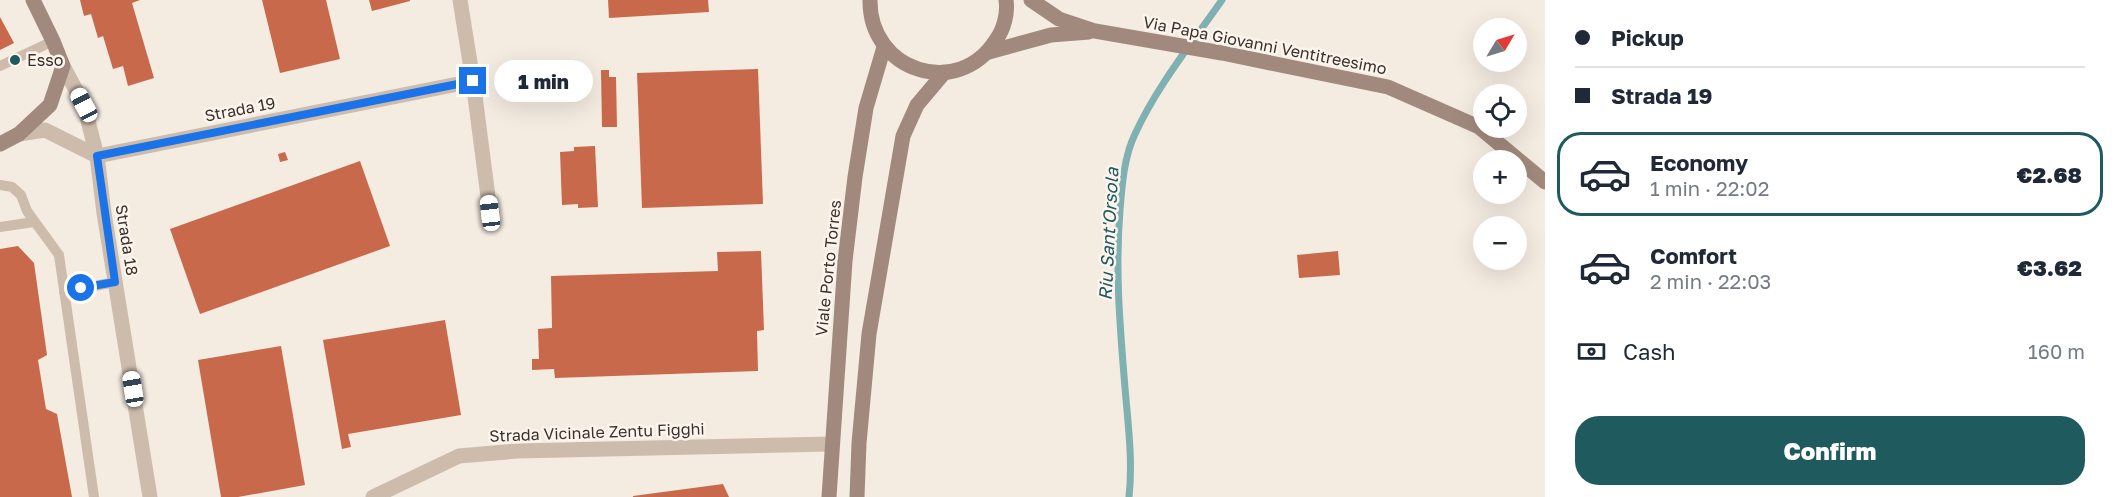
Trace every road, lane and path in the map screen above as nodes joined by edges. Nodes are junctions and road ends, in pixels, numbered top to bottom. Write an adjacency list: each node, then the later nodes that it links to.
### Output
1 (33, 0): 7 (main road, Strada 18)
2 (460, 0): 13 (street)
3 (870, 0): 8 (main road)
4 (1006, 0): 9 (main road)
5 (1031, 0): 6 (main road, Via Papa Giovanni Ventitreesimo)
6 (1095, 32): 9 (main road, Via Papa Giovanni Ventitreesimo); 17 (main road, Via Papa Giovanni Ventitreesimo)
7 (53, 41): 10 (lane); 11 (main road, Strada 18)
8 (884, 47): 12 (main road); 24 (main road, Viale Porto Torres)
9 (989, 52): 12 (main road)
10 (0, 66)
11 (63, 66): 14 (main road); 16 (street, Strada 18)
12 (944, 73): 29 (main road)
13 (473, 81): 16 (street, Strada 19); 19 (street)
14 (19, 134): 15 (main road); 16 (street)
15 (0, 144)
16 (97, 156): 22 (street, Strada 18)
17 (1545, 182)
18 (0, 185): 20 (lane)
19 (490, 213)
20 (34, 222): 21 (lane); 23 (lane)
21 (0, 227)
22 (115, 282): 23 (lane); 26 (street, Strada 18)
23 (64, 292): 25 (lane)
24 (831, 444): 27 (street, Strada Vicinale Zentu Figghi); 28 (main road, Viale Porto Torres)
25 (94, 497)
26 (150, 497)
27 (373, 497)
28 (829, 497)
29 (857, 497)

